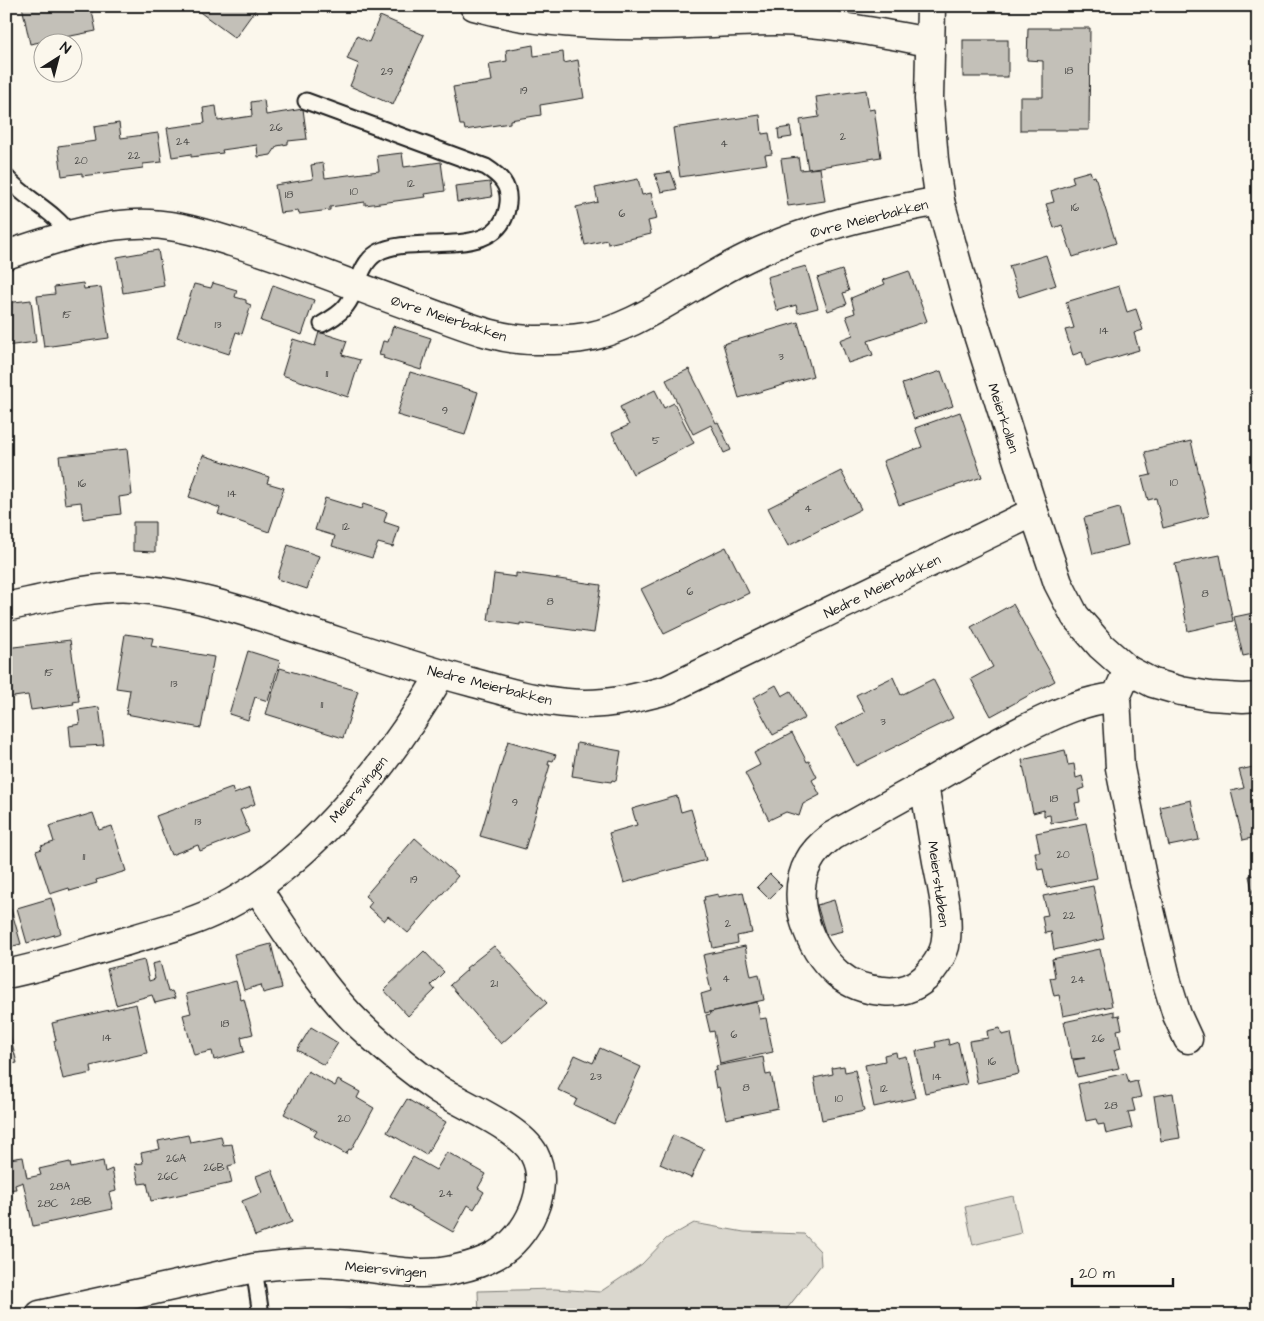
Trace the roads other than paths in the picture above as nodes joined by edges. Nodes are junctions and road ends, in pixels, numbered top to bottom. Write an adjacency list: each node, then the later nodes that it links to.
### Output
1 (474, 6): 3 (street)
2 (931, 6): 3 (street, Meierkollen)
3 (930, 42): 6 (street, Meierkollen)
4 (306, 101): 9 (lane)
5 (9, 184): 7 (lane)
6 (940, 201): 9 (street, Øvre Meierbakken); 11 (street, Meierkollen)
7 (70, 234): 8 (street, Øvre Meierbakken); 9 (street, Øvre Meierbakken)
8 (6, 255)
9 (356, 287): 10 (lane)
10 (322, 324)
11 (1034, 512): 13 (street, Meierkollen); 14 (street, Nedre Meierbakken)
12 (6, 607): 14 (street, Nedre Meierbakken)
13 (1128, 670): 15 (street); 16 (street, Meierkollen)
14 (441, 674): 18 (street, Meiersvingen)
15 (1116, 697): 17 (street, Meierstubben); 20 (street)
16 (1258, 697)
17 (924, 785): 17 (street, Meierstubben)
18 (257, 888): 19 (street, Meiersvingen); 21 (street, Meiersvingen)
19 (6, 974)
20 (1188, 1039)
21 (254, 1268): 22 (street, Meiersvingen); 23 (lane)
22 (40, 1315)
23 (261, 1315)

